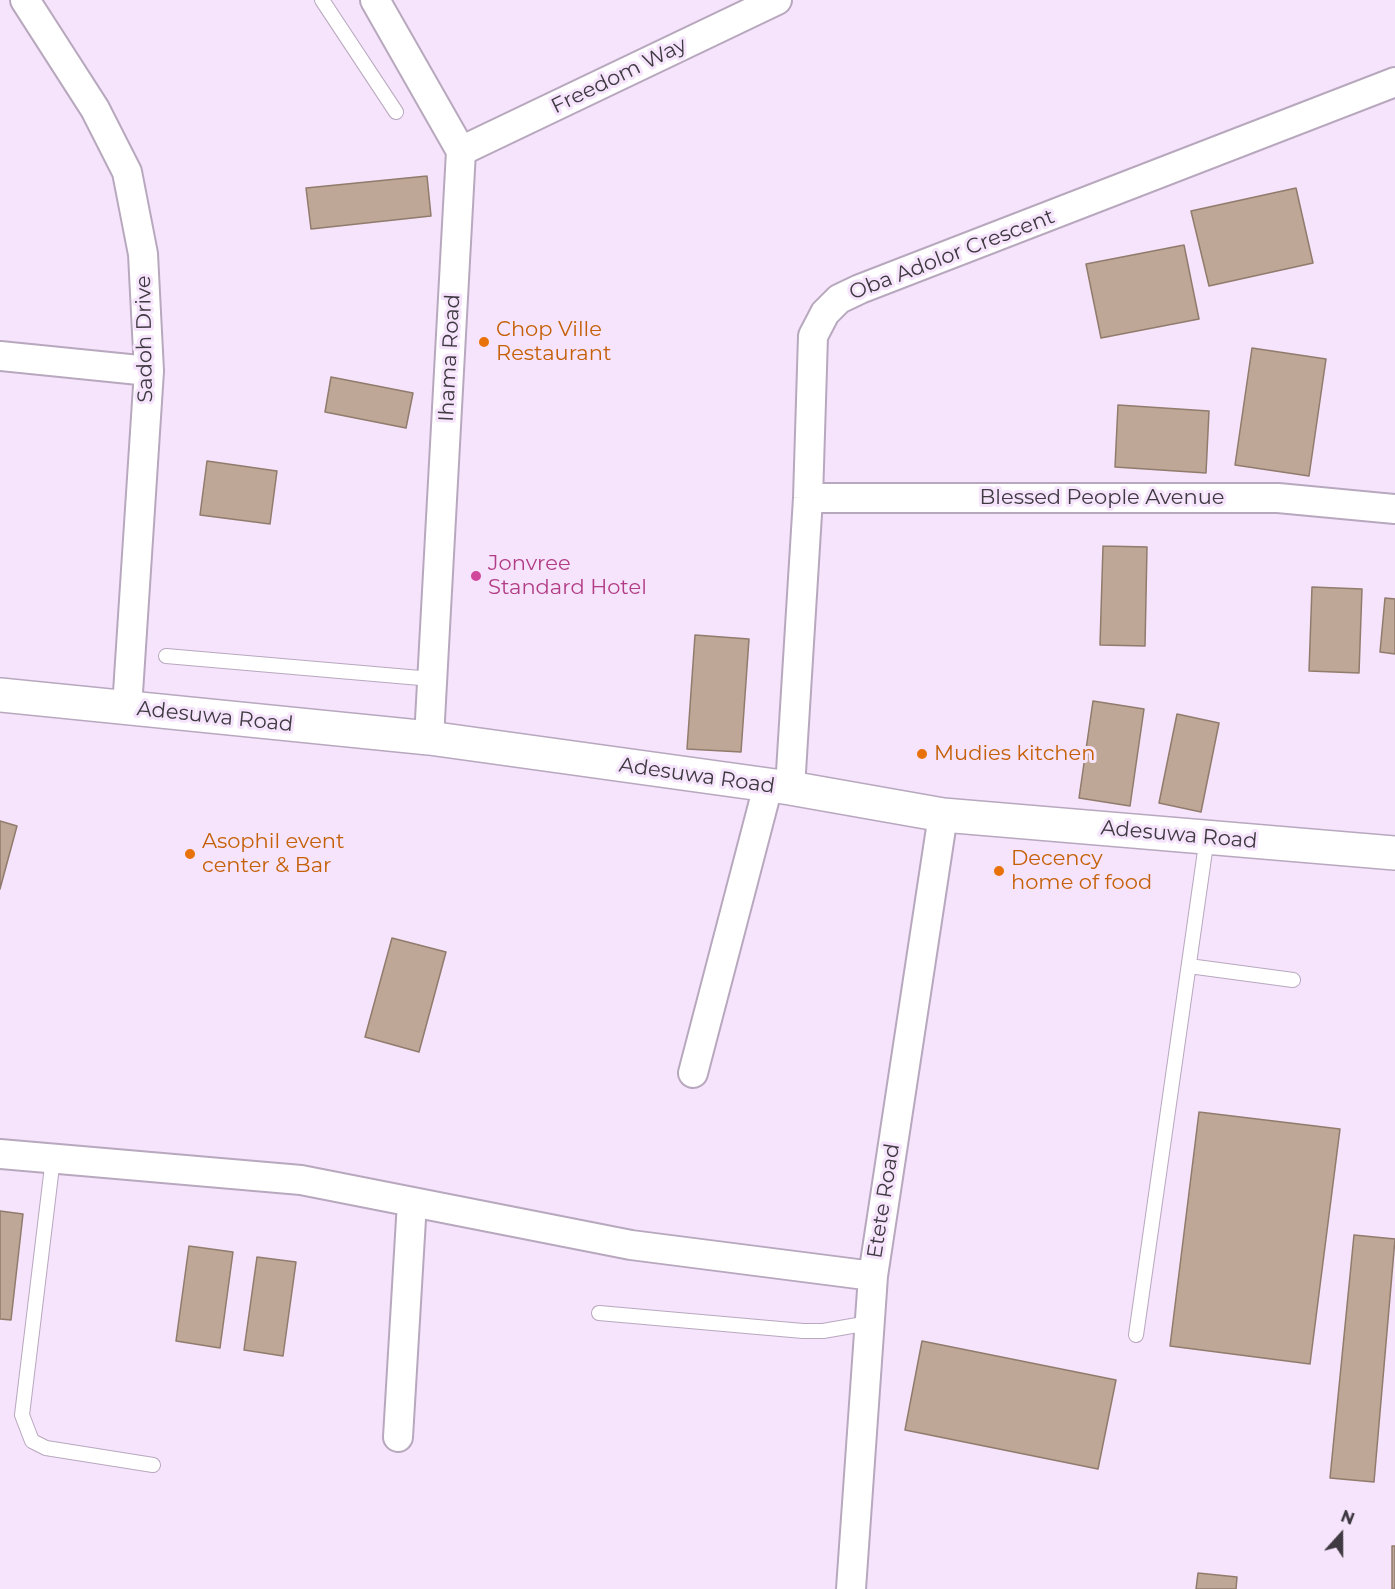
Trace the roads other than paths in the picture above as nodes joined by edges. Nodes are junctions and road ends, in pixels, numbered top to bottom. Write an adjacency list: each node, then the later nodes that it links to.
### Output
1 (25, 0): 9 (street, Sadoh Drive)
2 (322, 0): 6 (lane)
3 (375, 0): 7 (street)
4 (777, 0): 7 (street, Freedom Way)
5 (1395, 82): 10 (street, Oba Adolor Crescent)
6 (396, 112)
7 (461, 151): 13 (street, Ihama Road)
8 (0, 356): 9 (street)
9 (149, 371): 15 (street, Sadoh Drive)
10 (808, 498): 11 (street, Blessed People Avenue); 17 (street, Oba Adolor Crescent)
11 (1395, 509)
12 (166, 656): 13 (lane)
13 (432, 679): 16 (street, Ihama Road)
14 (0, 695): 15 (street, Adesuwa Road)
15 (127, 708): 16 (street, Adesuwa Road)
16 (429, 738): 17 (street, Adesuwa Road)
17 (779, 787): 18 (street, Adesuwa Road); 23 (street, Oba Adolor Crescent)
18 (943, 815): 19 (street, Adesuwa Road); 27 (street, Etete Road)
19 (1207, 837): 20 (street, Adesuwa Road); 21 (lane)
20 (1395, 853)
21 (1189, 966): 22 (lane); 30 (lane)
22 (1293, 980)
23 (693, 1073)
24 (0, 1154): 25 (street)
25 (53, 1158): 26 (street); 32 (lane)
26 (412, 1202): 27 (street); 31 (street)
27 (873, 1276): 29 (street, Etete Road)
28 (599, 1313): 29 (lane)
29 (870, 1323): 33 (street, Etete Road)
30 (1136, 1335)
31 (398, 1437)
32 (153, 1465)
33 (851, 1589)

